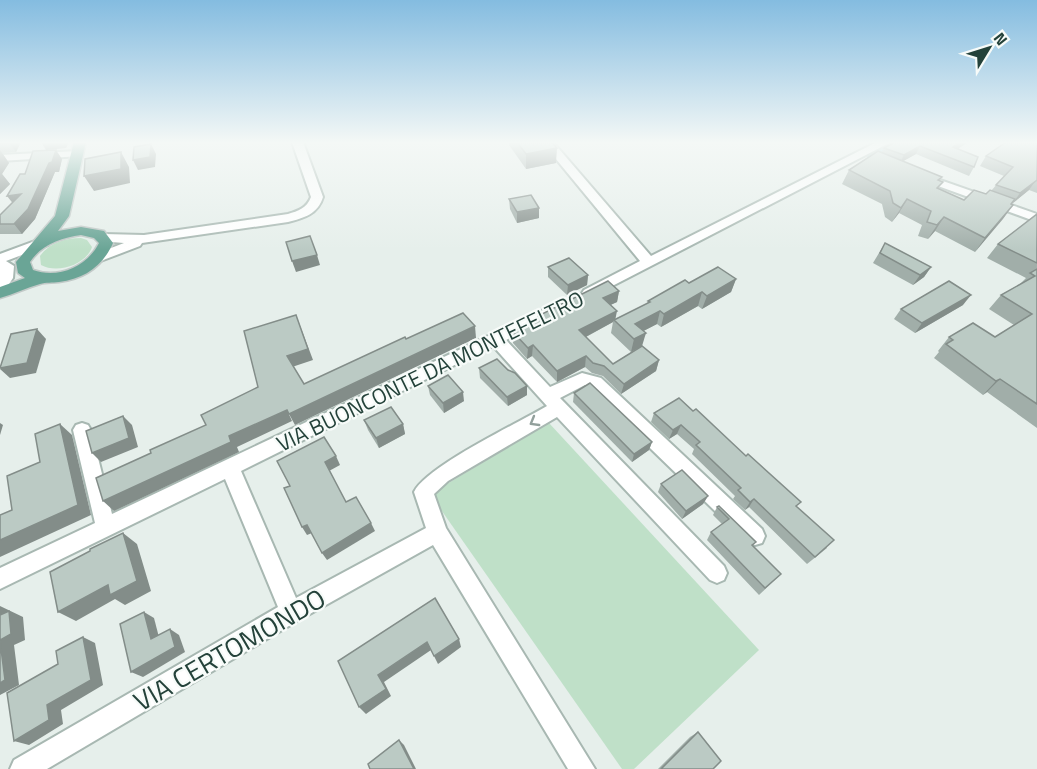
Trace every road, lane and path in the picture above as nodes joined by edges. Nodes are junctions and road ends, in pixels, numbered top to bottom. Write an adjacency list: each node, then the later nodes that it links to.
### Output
1 (72, 178): 6 (main road)
2 (310, 178): 10 (street)
3 (578, 178): 14 (street)
4 (815, 178): 14 (street, VIA BUONCONTE DA MONTEFELTRO)
5 (923, 178): 7 (street)
6 (62, 216): 8 (main road); 11 (main road)
7 (1037, 218)
8 (81, 231): 9 (main road); 11 (main road)
9 (104, 238): 10 (street); 12 (main road)
10 (144, 239): 12 (street)
11 (43, 242): 13 (street); 15 (main road)
12 (98, 258): 16 (main road)
13 (2, 263): 15 (street); 17 (street)
14 (649, 263): 18 (street, VIA BUONCONTE DA MONTEFELTRO)
15 (23, 268): 16 (main road); 17 (main road)
16 (40, 278): 17 (main road)
17 (0, 290)
18 (496, 339): 19 (street); 21 (street, VIA BUONCONTE DA MONTEFELTRO)
19 (553, 402): 23 (street, one-way to 23); 24 (street); 25 (street)
20 (82, 430): 22 (street)
21 (230, 468): 22 (street, VIA BUONCONTE DA MONTEFELTRO); 27 (street)
22 (106, 528): 26 (street, VIA BUONCONTE DA MONTEFELTRO)
23 (437, 532): 27 (street, VIA CERTOMONDO); 29 (street)
24 (755, 536)
25 (717, 573)
26 (0, 579)
27 (291, 612): 28 (street, VIA CERTOMONDO)
28 (23, 769)
29 (582, 769)

